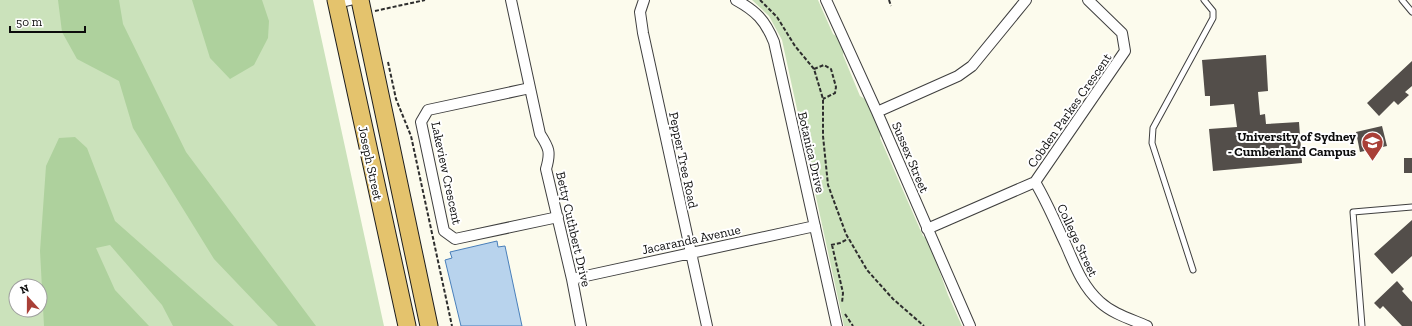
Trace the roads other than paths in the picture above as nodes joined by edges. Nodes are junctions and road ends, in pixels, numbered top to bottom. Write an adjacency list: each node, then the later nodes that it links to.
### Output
1 (360, 0): 23 (highway, Joseph Street)
2 (511, 0): 12 (street, Betty Cuthbert Drive)
3 (644, 0): 19 (street, Pepper Tree Road)
4 (736, 0): 17 (street, Botanica Drive)
5 (826, 0): 13 (street, Sussex Street)
6 (1026, 0): 13 (street)
7 (1088, 0): 14 (street, Cobden Parkes Crescent)
8 (1204, 0): 20 (lane)
9 (1402, 0): 11 (lane)
10 (341, 1): 22 (highway, Joseph Street)
11 (1412, 12)
12 (530, 88): 16 (street, Betty Cuthbert Drive); 16 (street, Lakeview Crescent)
13 (877, 112): 18 (street, Sussex Street)
14 (1035, 182): 18 (street, Cobden Parkes Crescent); 28 (street, College Street)
15 (1412, 207): 29 (lane)
16 (558, 216): 21 (street, Betty Cuthbert Drive)
17 (815, 226): 19 (street, Jacaranda Avenue); 26 (street, Botanica Drive)
18 (927, 229): 27 (street, Sussex Street)
19 (691, 252): 21 (street, Jacaranda Avenue); 25 (street, Pepper Tree Road)
20 (1193, 270)
21 (572, 279): 24 (street, Betty Cuthbert Drive)
22 (407, 326)
23 (428, 326)
24 (581, 326)
25 (707, 326)
26 (837, 326)
27 (970, 326)
28 (1147, 326)
29 (1362, 326)

